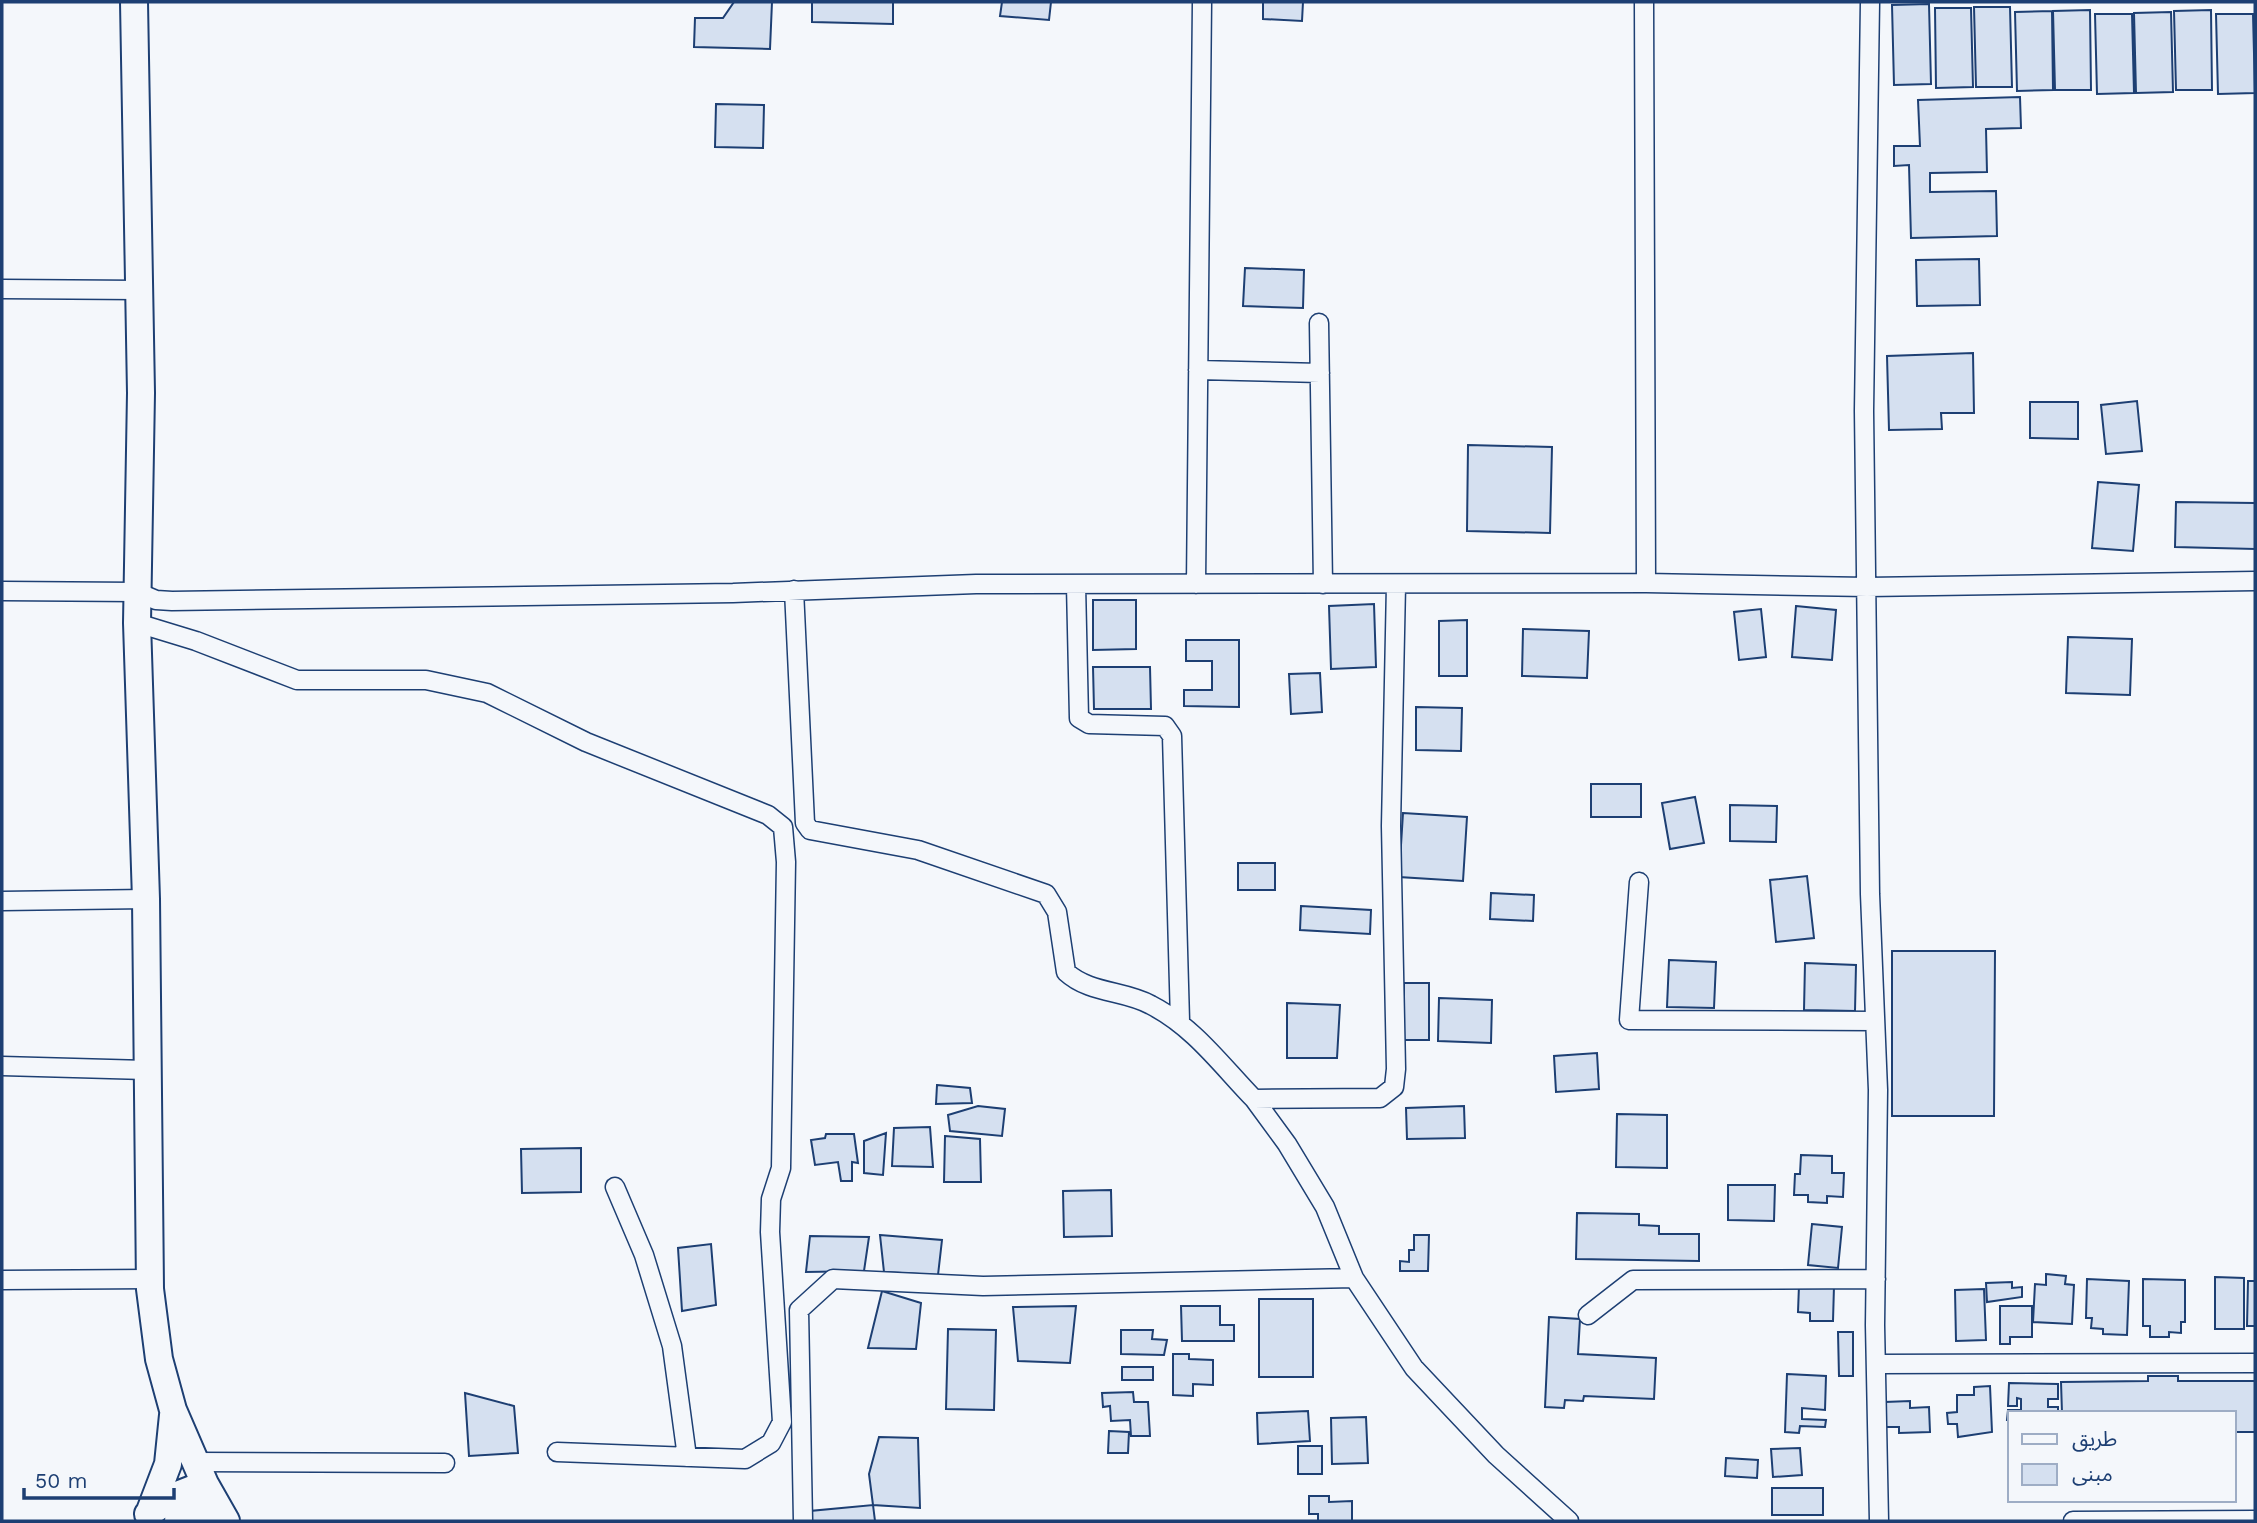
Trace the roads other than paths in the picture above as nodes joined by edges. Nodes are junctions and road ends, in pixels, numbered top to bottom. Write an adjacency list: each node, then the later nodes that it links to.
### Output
1 (134, 2): 6 (main road)
2 (1202, 2): 8 (street)
3 (1644, 2): 11 (street)
4 (1870, 2): 16 (street)
5 (2, 289): 6 (street)
6 (139, 290): 19 (main road)
7 (1319, 323): 9 (street)
8 (1198, 370): 9 (street); 12 (street)
9 (1320, 373): 13 (street)
10 (2255, 582): 16 (street)
11 (1646, 583): 15 (street); 16 (street)
12 (1196, 584): 13 (street); 14 (street)
13 (1323, 584): 15 (street)
14 (1076, 585): 17 (street); 24 (street)
15 (1396, 585): 28 (street)
16 (1867, 587): 25 (street)
17 (794, 590): 19 (street); 24 (street)
18 (2, 591): 19 (street)
19 (137, 592): 20 (main road)
20 (137, 623): 22 (main road); 39 (street)
21 (1639, 881): 25 (street)
22 (146, 899): 23 (street); 27 (main road)
23 (2, 901)
24 (1180, 1021): 28 (street)
25 (1875, 1021): 32 (street)
26 (2, 1066): 27 (street)
27 (146, 1070): 31 (main road)
28 (1254, 1100): 30 (street)
29 (615, 1186): 39 (street)
30 (1354, 1278): 46 (street); 47 (street)
31 (150, 1279): 33 (street); 37 (main road)
32 (1875, 1279): 34 (street); 36 (street)
33 (2, 1280)
34 (1588, 1315)
35 (2255, 1363): 36 (street)
36 (1878, 1364): 48 (street)
37 (173, 1410): 41 (main road); 43 (main road)
38 (557, 1452): 39 (street)
39 (687, 1457)
40 (445, 1463): 41 (street)
41 (200, 1473): 42 (main road); 43 (main road)
42 (222, 1514): 45 (main road)
43 (146, 1516)
44 (2255, 1520): 49 (street)
45 (178, 1521)
46 (803, 1521)
47 (1569, 1521)
48 (1879, 1521)
49 (2073, 1521)

